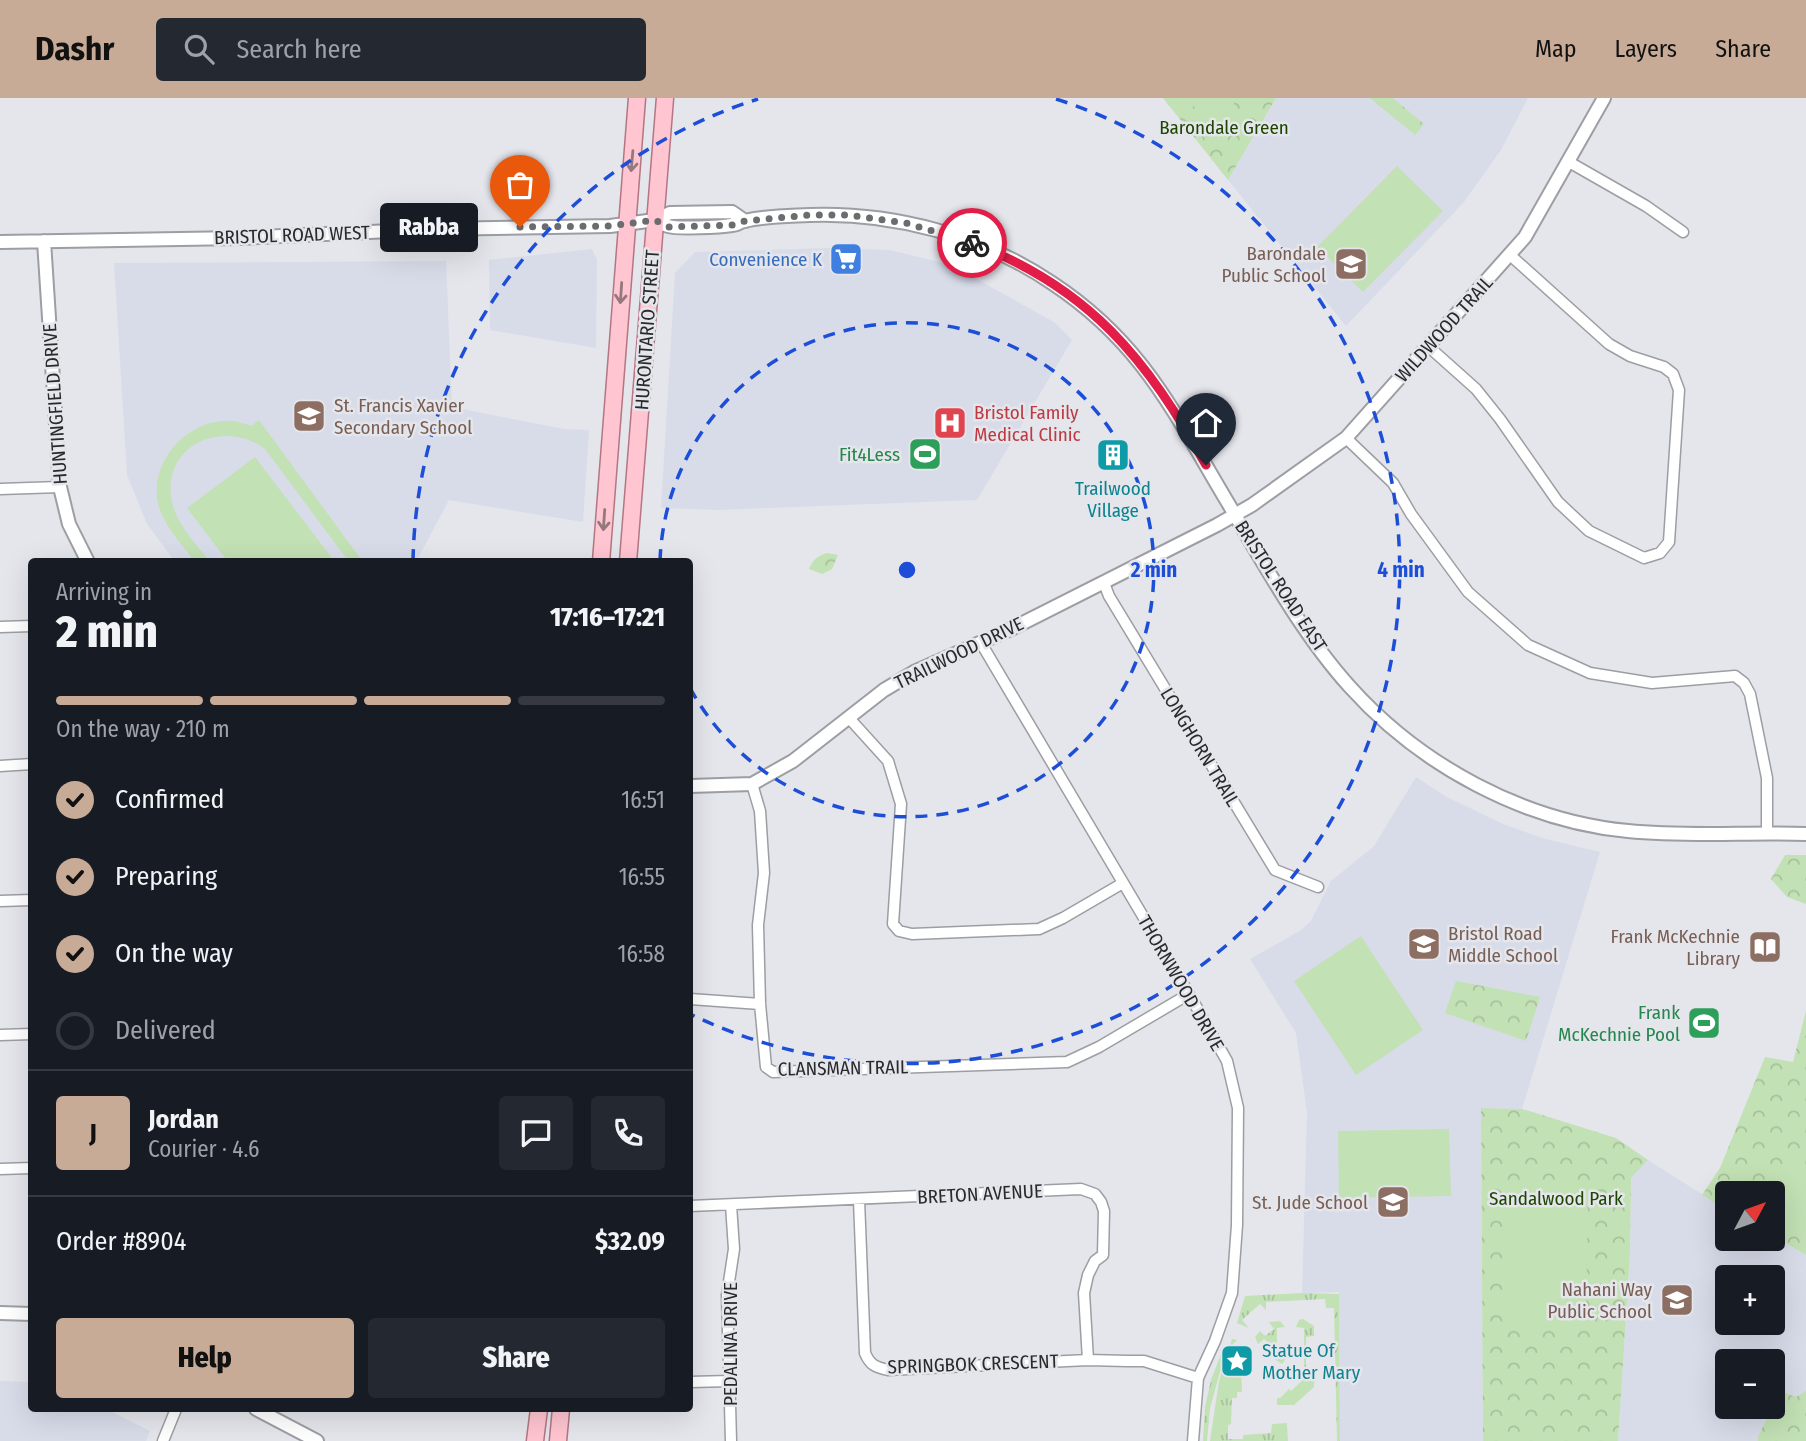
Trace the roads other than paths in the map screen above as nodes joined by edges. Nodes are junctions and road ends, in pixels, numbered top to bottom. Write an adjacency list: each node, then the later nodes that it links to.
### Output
1 (637, 98): 6 (main road, HURONTARIO STREET, one-way to 6)
2 (664, 98): 5 (main road, HURONTARIO STREET)
3 (1604, 98): 4 (street, WILDWOOD TRAIL)
4 (1569, 162): 7 (street); 10 (street, WILDWOOD TRAIL)
5 (655, 220): 6 (street, BRISTOL ROAD WEST); 15 (street, BRISTOL ROAD EAST); 18 (main road, HURONTARIO STREET)
6 (626, 225): 8 (street, BRISTOL ROAD WEST); 17 (main road, HURONTARIO STREET, one-way to 17)
7 (1683, 232)
8 (44, 241): 9 (street, BRISTOL ROAD WEST); 13 (street, HUNTINGFIELD DRIVE)
9 (0, 242)
10 (1510, 256): 11 (street, WILDWOOD TRAIL); 11 (street)
11 (1429, 347): 12 (street, WILDWOOD TRAIL)
12 (1346, 438): 15 (street, WILDWOOD TRAIL); 28 (street)
13 (60, 487): 14 (street); 16 (street, HUNTINGFIELD DRIVE)
14 (0, 489)
15 (1235, 514): 19 (street, TRAILWOOD DRIVE); 28 (street, BRISTOL ROAD EAST)
16 (86, 558)
17 (601, 558)
18 (628, 558)
19 (1104, 583): 22 (street, TRAILWOOD DRIVE); 31 (street, LONGHORN TRAIL)
20 (28, 626): 21 (street)
21 (0, 627)
22 (981, 643): 23 (street, TRAILWOOD DRIVE); 30 (street, THORNWOOD DRIVE)
23 (849, 718): 26 (street, TRAILWOOD DRIVE); 30 (street)
24 (28, 764): 25 (street)
25 (0, 766)
26 (752, 783): 27 (street, TRAILWOOD DRIVE); 36 (street, CLANSMAN TRAIL)
27 (693, 786)
28 (1767, 834): 29 (street, BRISTOL ROAD EAST)
29 (1806, 834)
30 (1123, 883): 34 (street, THORNWOOD DRIVE)
31 (1318, 887)
32 (28, 900): 33 (street)
33 (0, 901)
34 (1189, 994): 36 (street, CLANSMAN TRAIL); 47 (street, THORNWOOD DRIVE)
35 (693, 999): 36 (street)
36 (760, 1004)
37 (28, 1034): 38 (street)
38 (0, 1035)
39 (28, 1168): 40 (street)
40 (0, 1169)
41 (859, 1200): 42 (street, BRETON AVENUE); 46 (street, SPRINGBOK CRESCENT); 46 (street, BRETON AVENUE)
42 (731, 1205): 43 (street, BRETON AVENUE); 48 (street, PEDALINA DRIVE)
43 (693, 1206)
44 (0, 1313): 45 (street)
45 (28, 1314)
46 (1088, 1360): 47 (street, SPRINGBOK CRESCENT)
47 (1198, 1378): 59 (street, THORNWOOD DRIVE)
48 (730, 1381): 49 (street); 58 (street, PEDALINA DRIVE)
49 (693, 1382)
50 (175, 1412): 55 (street)
51 (262, 1412): 54 (street)
52 (539, 1412): 56 (main road)
53 (561, 1412): 57 (main road)
54 (313, 1440)
55 (163, 1441)
56 (536, 1441)
57 (558, 1441)
58 (731, 1441)
59 (1193, 1441)

